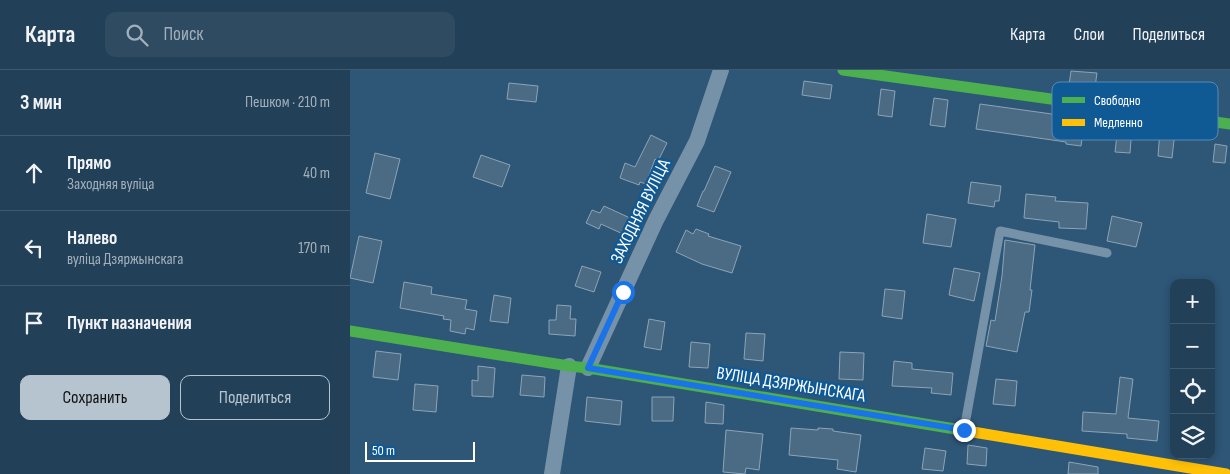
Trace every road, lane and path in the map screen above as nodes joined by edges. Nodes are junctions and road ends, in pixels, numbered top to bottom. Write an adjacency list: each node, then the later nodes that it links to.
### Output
1 (721, 70): 7 (street, ЗАХОДНЯЯ ВУЛІЦА)
2 (842, 70): 3 (street)
3 (1052, 99)
4 (1107, 253): 8 (lane)
5 (350, 331): 6 (street, ВУЛІЦА ДЗЯРЖЫНСКАГА)
6 (569, 366): 7 (street, ВУЛІЦА ДЗЯРЖЫНСКАГА); 9 (street)
7 (588, 368): 8 (street, ВУЛІЦА ДЗЯРЖЫНСКАГА)
8 (964, 430): 10 (street, ВУЛІЦА ДЗЯРЖЫНСКАГА)
9 (552, 474)
10 (1226, 474)

